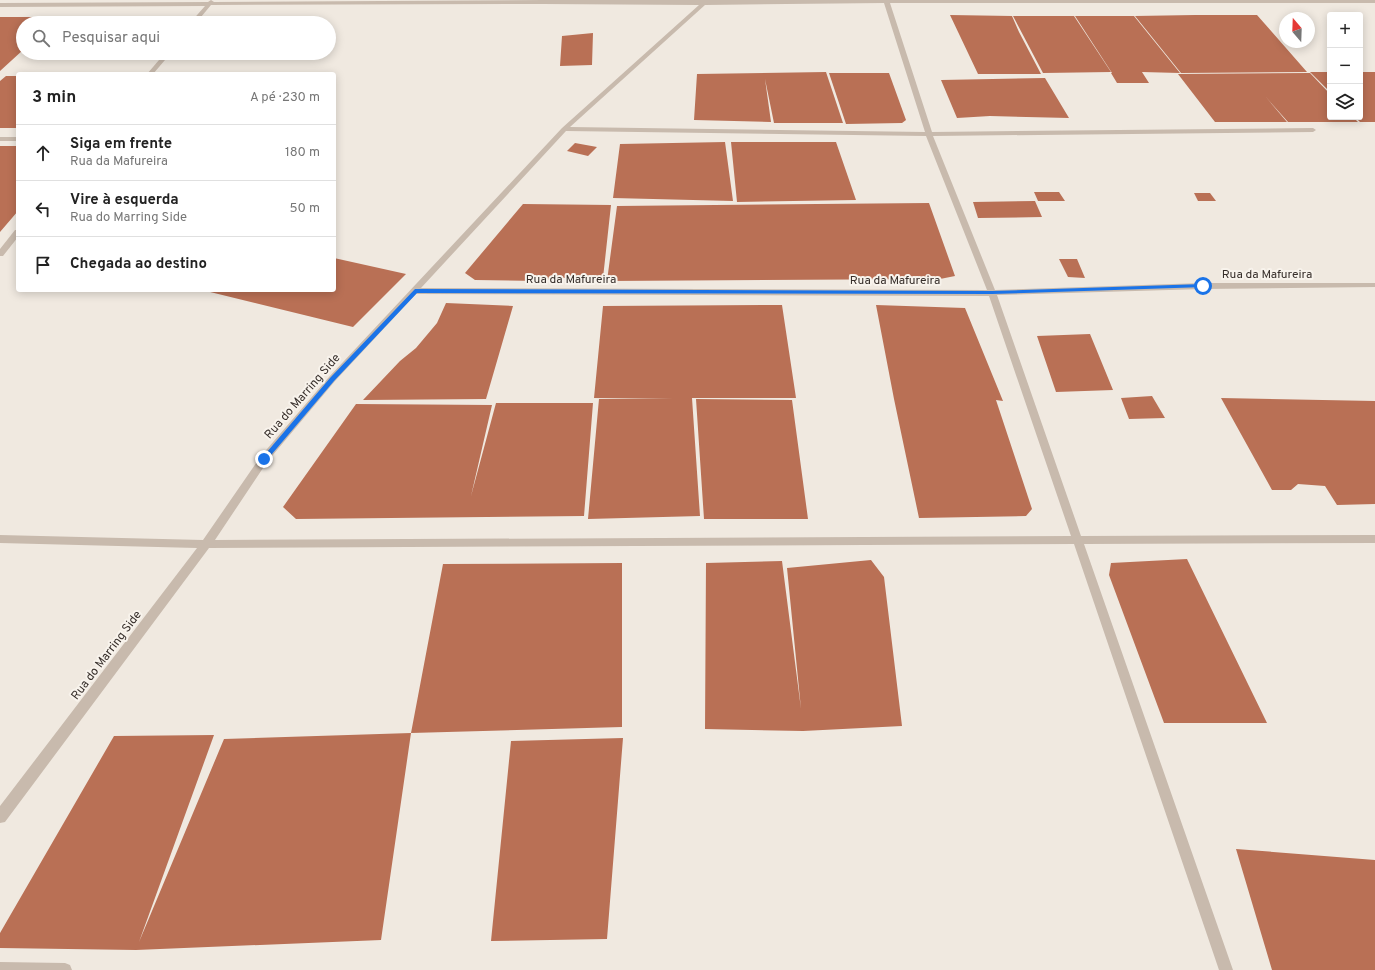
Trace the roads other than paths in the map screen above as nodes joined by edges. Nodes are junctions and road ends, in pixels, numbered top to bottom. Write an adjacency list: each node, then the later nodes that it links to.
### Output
1 (886, 0): 5 (street); 6 (street); 12 (street)
2 (543, 1): 4 (street); 5 (street)
3 (1, 2): 4 (street)
4 (210, 2): 7 (street)
5 (704, 2): 10 (street, Rua do Marring Side)
6 (1374, 2)
7 (199, 16)
8 (162, 60): 9 (street)
9 (152, 72)
10 (564, 129): 12 (street); 18 (street, Rua do Marring Side)
11 (1314, 130): 12 (street)
12 (929, 134): 19 (street)
13 (0, 139): 14 (street)
14 (16, 139)
15 (16, 234): 16 (street)
16 (0, 254)
17 (1375, 285): 19 (street, Rua da Mafureira)
18 (415, 291): 19 (street, Rua da Mafureira); 23 (street, Rua do Marring Side)
19 (992, 293): 22 (street)
20 (0, 539): 23 (street)
21 (1375, 539): 22 (street)
22 (1078, 540): 23 (street); 27 (street)
23 (206, 544): 24 (street, Rua do Marring Side)
24 (0, 817)
25 (0, 969): 26 (street)
26 (65, 970)
27 (1226, 970)

